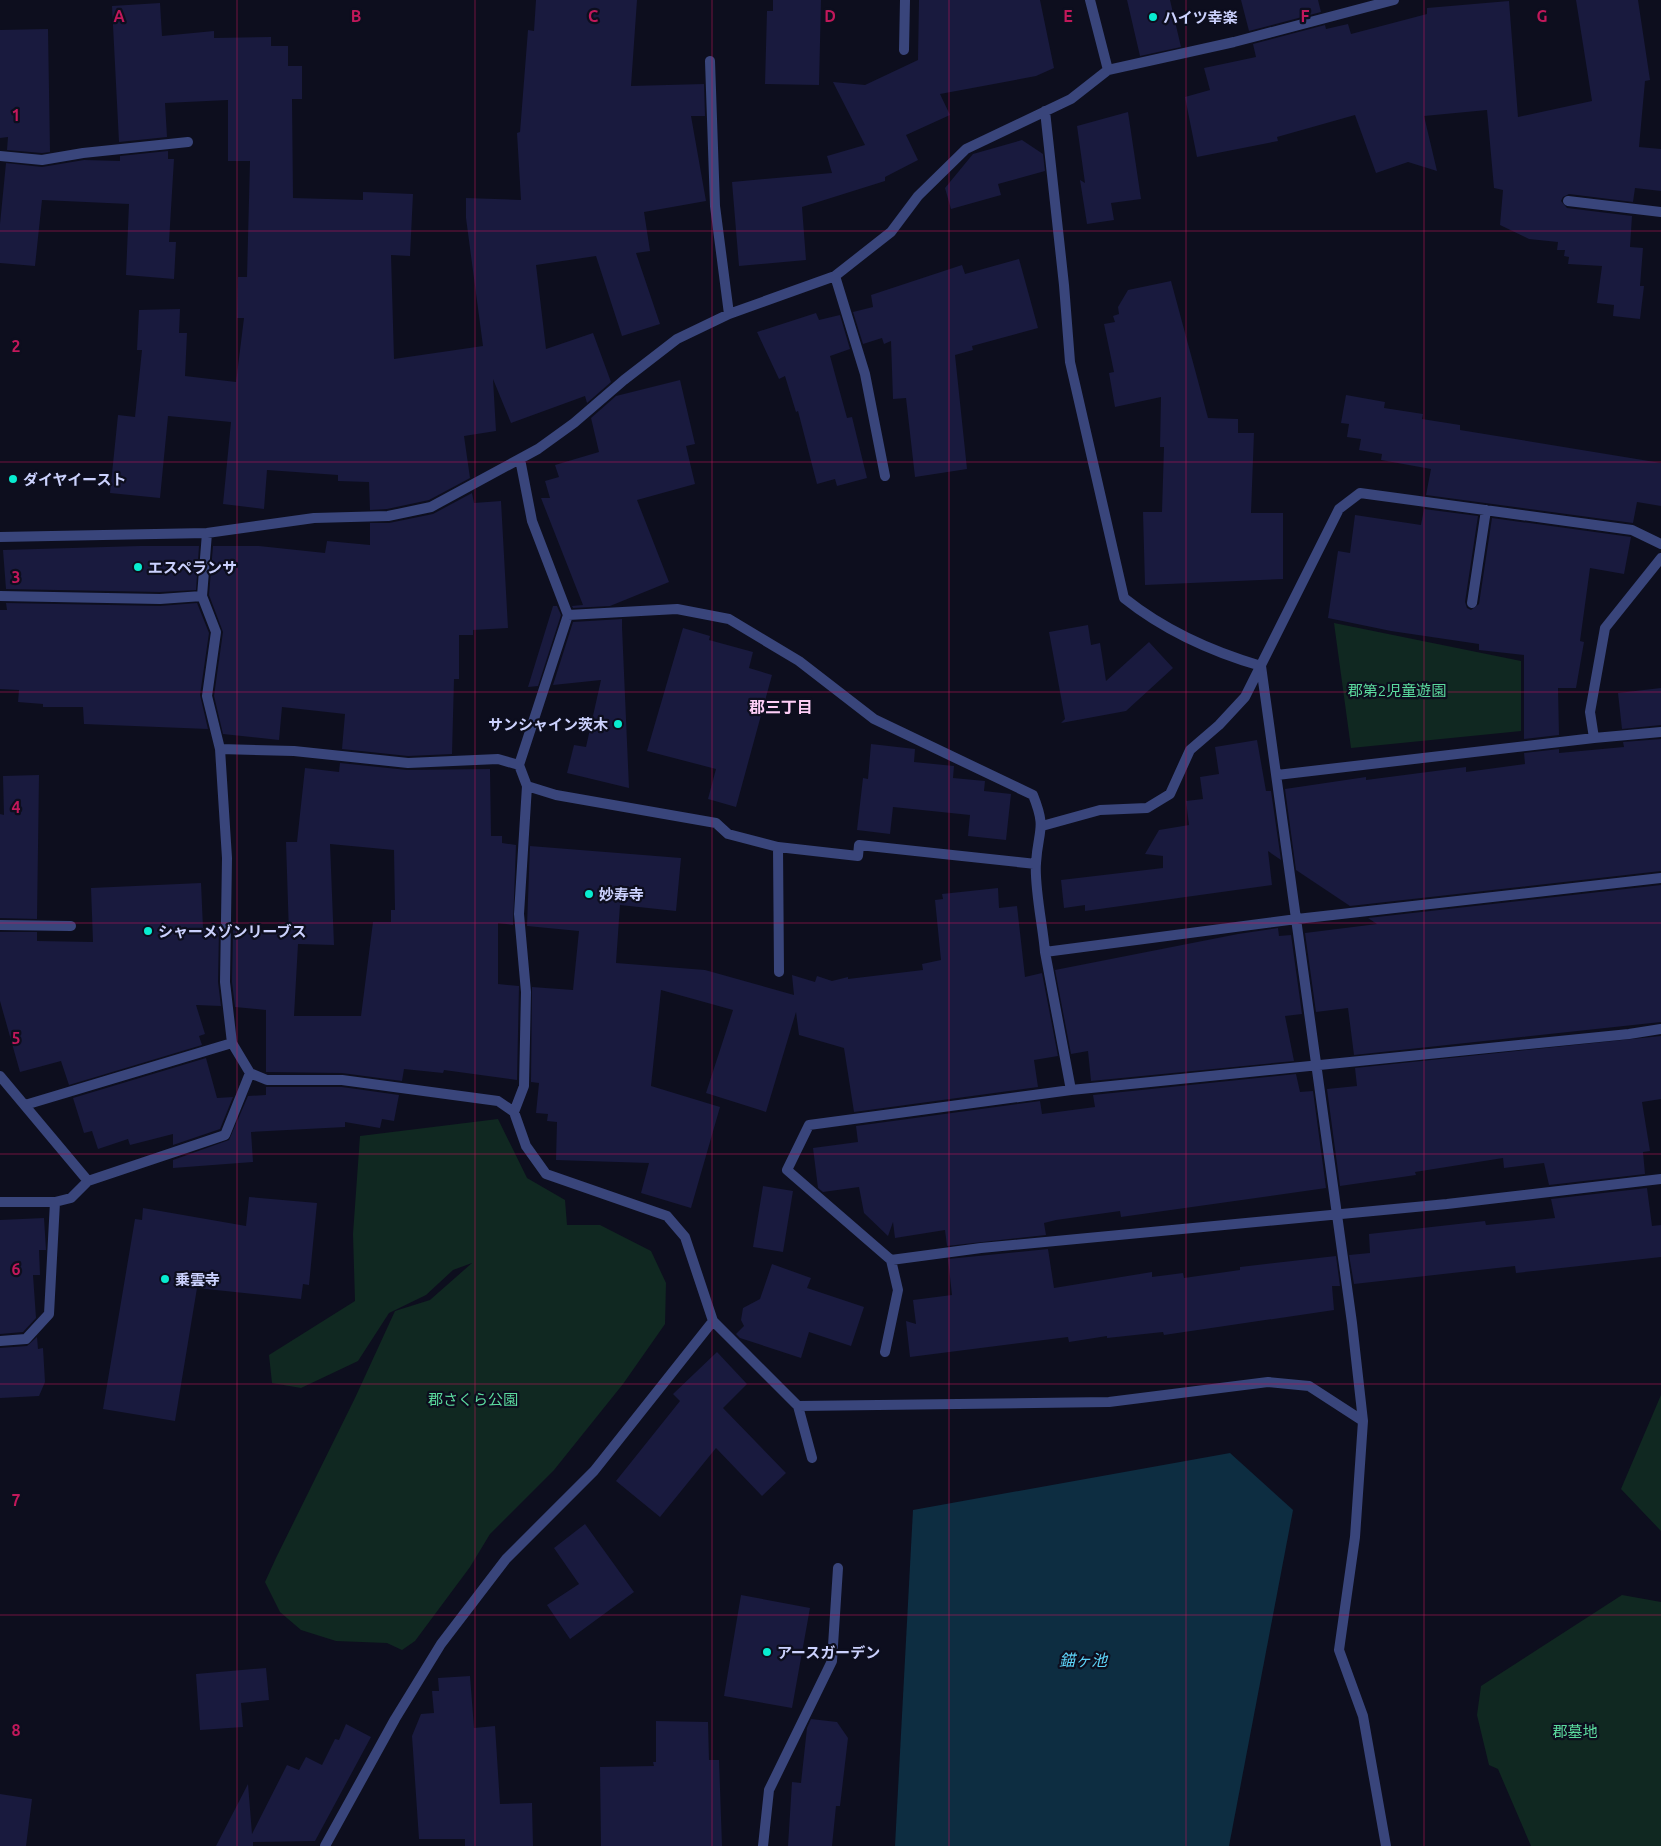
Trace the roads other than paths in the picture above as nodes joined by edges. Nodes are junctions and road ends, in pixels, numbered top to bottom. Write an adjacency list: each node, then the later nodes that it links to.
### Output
1 (905, 0): 4 (street)
2 (1090, 0): 6 (street)
3 (1394, 0): 6 (street)
4 (904, 50)
5 (710, 60): 13 (street)
6 (1108, 70): 7 (street)
7 (1045, 112): 12 (street); 25 (street)
8 (188, 142): 9 (street)
9 (0, 156)
10 (1568, 201): 11 (street)
11 (1661, 212)
12 (835, 276): 13 (street); 15 (street)
13 (729, 314): 14 (street)
14 (520, 459): 17 (street); 24 (street)
15 (884, 476)
16 (1486, 510): 19 (street); 23 (street); 25 (street)
17 (207, 533): 18 (street); 22 (street)
18 (0, 536)
19 (1661, 544)
20 (1661, 558): 27 (street)
21 (0, 596): 22 (street)
22 (202, 596): 28 (street)
23 (1472, 603)
24 (568, 615): 29 (street); 32 (street)
25 (1261, 666): 30 (street); 32 (street)
26 (1661, 732): 27 (street)
27 (1594, 738): 30 (street)
28 (220, 749): 29 (street); 42 (street)
29 (519, 765): 31 (street)
30 (1277, 775): 36 (street)
31 (527, 786): 33 (street); 48 (street)
32 (1042, 826): 34 (street)
33 (778, 847): 34 (street); 40 (street)
34 (1036, 864): 39 (street)
35 (1661, 878): 36 (street)
36 (1297, 919): 39 (street); 43 (street)
37 (0, 925): 38 (street)
38 (71, 926)
39 (1045, 952): 46 (street)
40 (779, 972)
41 (1661, 1029): 43 (street)
42 (232, 1043): 44 (street); 47 (street)
43 (1317, 1066): 46 (street); 53 (street)
44 (250, 1073): 48 (street); 50 (street)
45 (0, 1076): 47 (street)
46 (1071, 1090): 54 (street)
47 (25, 1105): 50 (street)
48 (514, 1112): 55 (street)
49 (1661, 1179): 53 (street)
50 (88, 1181): 52 (street)
51 (0, 1202): 52 (street)
52 (55, 1202): 56 (street)
53 (1338, 1214): 54 (street); 59 (street)
54 (892, 1260): 57 (street)
55 (714, 1321): 58 (street); 62 (street)
56 (0, 1341)
57 (885, 1352)
58 (798, 1406): 59 (street); 60 (street)
59 (1363, 1421): 64 (street)
60 (812, 1458)
61 (838, 1568): 63 (street)
62 (325, 1846)
63 (763, 1846)
64 (1386, 1846)

